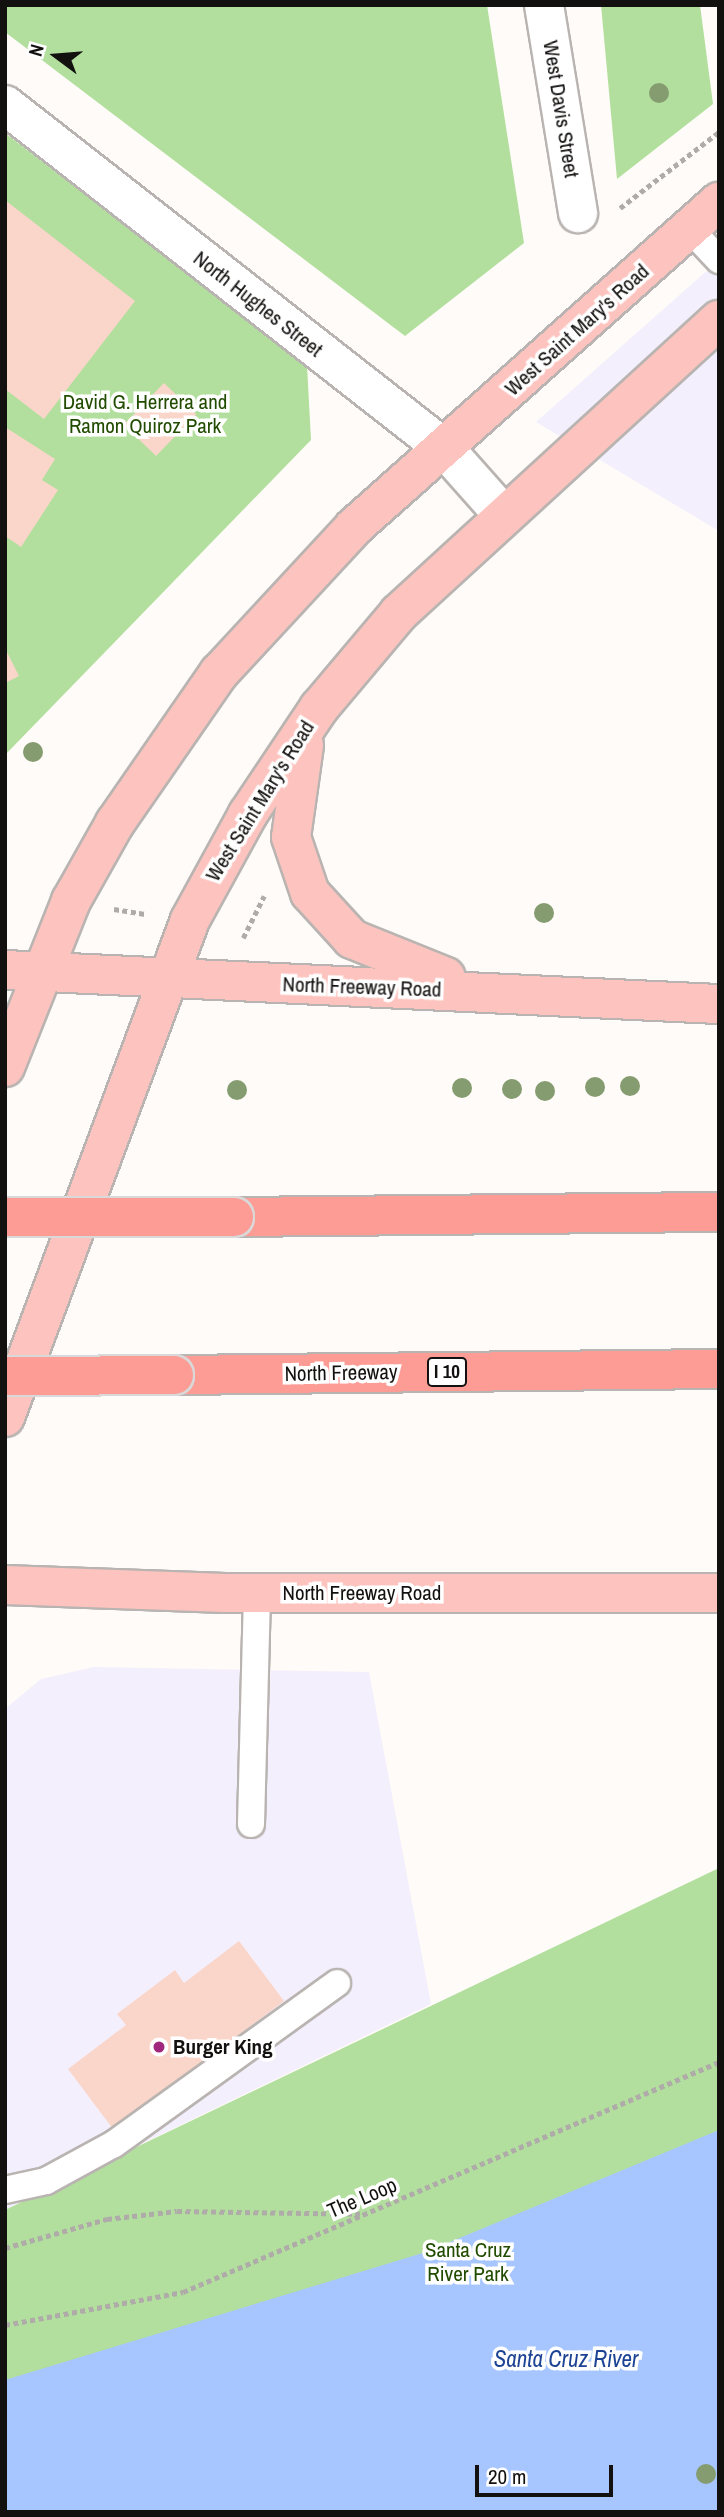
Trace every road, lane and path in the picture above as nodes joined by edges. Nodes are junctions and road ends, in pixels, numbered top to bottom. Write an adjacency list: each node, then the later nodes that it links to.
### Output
1 (544, 5): 5 (street, West Davis Street)
2 (5, 104): 9 (street, North Hughes Street)
3 (719, 132): 5 (path)
4 (719, 202): 6 (main road, West Saint Mary's Road)
5 (596, 212)
6 (689, 228): 7 (lane); 9 (main road, West Saint Mary's Road)
7 (719, 260)
8 (719, 320): 10 (main road, West Saint Mary's Road)
9 (445, 449): 10 (street, North Hughes Street); 16 (main road, West Saint Mary's Road)
10 (501, 512): 11 (main road, West Saint Mary's Road)
11 (319, 708): 17 (main road, West Saint Mary's Road); 18 (main road)
12 (272, 882): 15 (path)
13 (99, 907): 14 (path)
14 (162, 917)
15 (238, 948)
16 (23, 971): 17 (main road, North Freeway Road); 20 (main road, West Saint Mary's Road)
17 (167, 978): 18 (main road, North Freeway Road); 25 (main road, West Saint Mary's Road)
18 (513, 992): 19 (main road, North Freeway Road)
19 (719, 1004)
20 (5, 1067)
21 (719, 1212): 22 (highway, bridge)
22 (5, 1217)
23 (719, 1369): 24 (highway, North Freeway / I 10, bridge)
24 (5, 1376)
25 (5, 1417)
26 (5, 1585): 27 (main road, North Freeway Road)
27 (257, 1593): 28 (main road, North Freeway Road); 29 (lane)
28 (719, 1594)
29 (251, 1824)
30 (337, 1983): 32 (lane)
31 (719, 2062): 33 (path, The Loop)
32 (5, 2190)
33 (365, 2214): 34 (path); 35 (path, The Loop)
34 (5, 2248)
35 (5, 2325)

